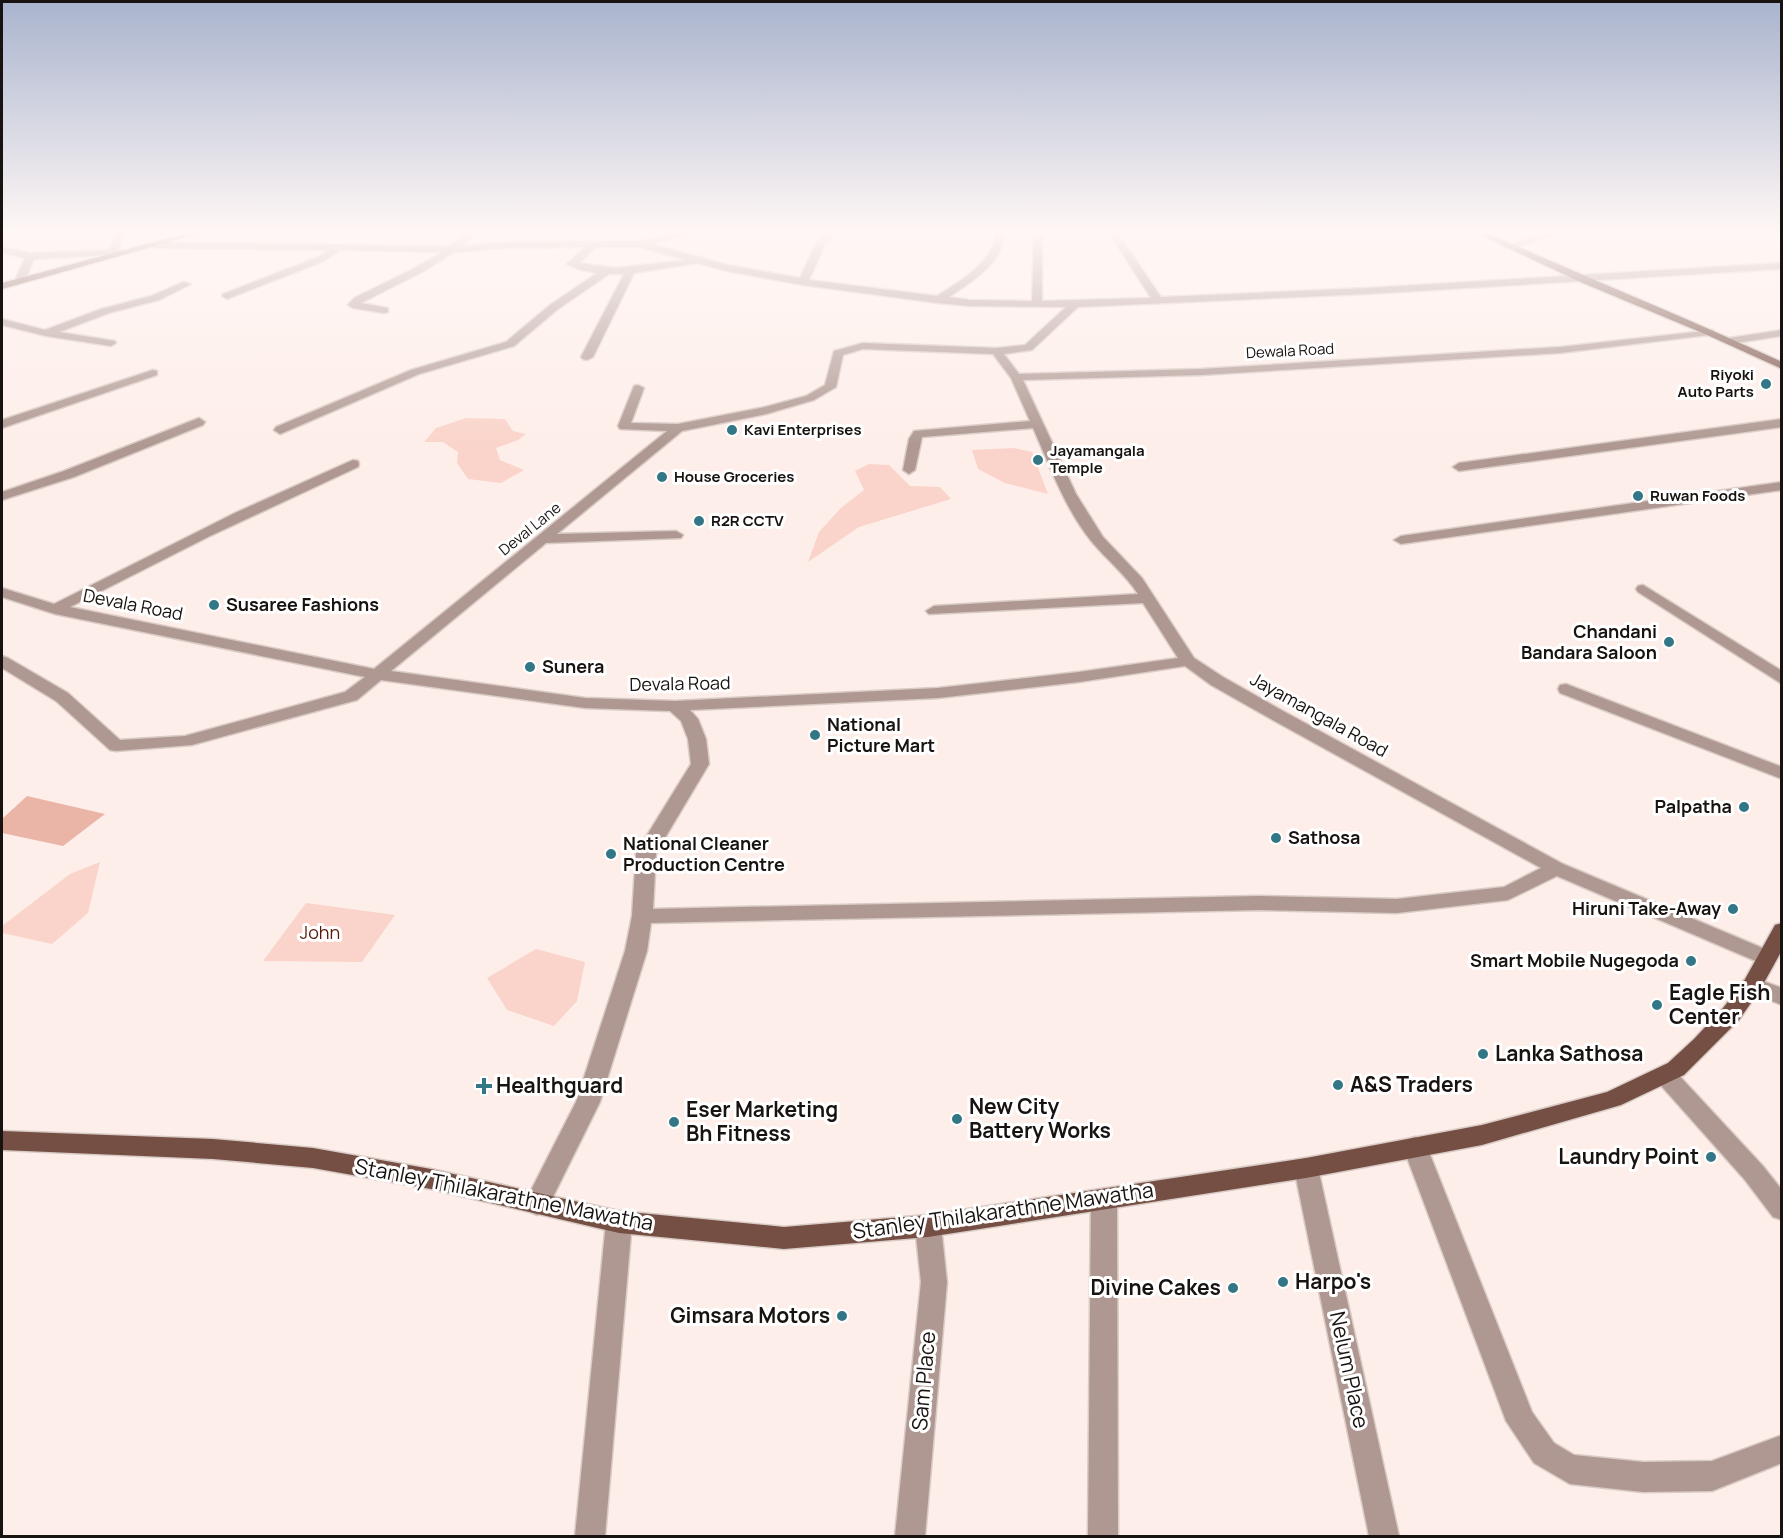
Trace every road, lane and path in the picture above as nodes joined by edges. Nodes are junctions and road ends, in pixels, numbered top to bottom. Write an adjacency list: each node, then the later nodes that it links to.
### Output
1 (137, 303): 13 (street)
2 (355, 303): 10 (street)
3 (560, 303): 28 (street)
4 (614, 303): 18 (street)
5 (1030, 303): 6 (street)
6 (1037, 303): 9 (street)
7 (1096, 303): 9 (street)
8 (1638, 303): 12 (main road)
9 (1076, 304): 17 (street, Deval Lane)
10 (384, 309)
11 (2, 322): 13 (street)
12 (1709, 332): 15 (main road); 21 (street, Dewala Road)
13 (46, 333): 16 (street)
14 (1782, 333): 15 (street)
15 (1729, 341): 19 (main road)
16 (111, 343)
17 (996, 351): 21 (street, Jayamangala Road); 27 (street, Deval Lane)
18 (587, 357)
19 (1780, 363)
20 (153, 373): 25 (street)
21 (1016, 377): 26 (street, Jayamangala Road)
22 (638, 388): 27 (street)
23 (199, 422): 33 (street)
24 (1782, 423): 30 (street)
25 (2, 424)
26 (1037, 424): 31 (street); 39 (street, Jayamangala Road)
27 (678, 428): 35 (street, Deval Lane)
28 (280, 430)
29 (353, 464): 40 (street)
30 (1459, 467)
31 (909, 470)
32 (1782, 486): 36 (street)
33 (2, 496)
34 (676, 535): 35 (street)
35 (544, 539): 44 (street, Deval Lane)
36 (1401, 540)
37 (1643, 589): 45 (street)
38 (2, 592): 40 (street, Devala Road)
39 (1148, 598): 41 (street); 43 (street, Jayamangala Road)
40 (55, 609): 44 (street, Devala Road)
41 (934, 611)
42 (2, 661): 44 (street, Deval Lane)
43 (1188, 661): 47 (street, Devala Road); 49 (street, Jayamangala Road)
44 (376, 674): 47 (street, Devala Road)
45 (1782, 680)
46 (1566, 689): 48 (street)
47 (675, 706): 50 (street)
48 (1782, 774)
49 (1556, 868): 50 (street); 52 (street, Jayamangala Road)
50 (642, 916): 60 (street)
51 (1782, 930): 52 (main road, Stanley Thilakarathne Mawatha)
52 (1765, 957): 53 (main road, Stanley Thilakarathne Mawatha)
53 (1752, 985): 54 (street); 55 (main road, Stanley Thilakarathne Mawatha)
54 (1782, 997)
55 (1665, 1075): 57 (main road, Stanley Thilakarathne Mawatha); 61 (street)
56 (2, 1141): 60 (main road, Stanley Thilakarathne Mawatha)
57 (1415, 1147): 58 (main road, Stanley Thilakarathne Mawatha); 64 (street)
58 (1305, 1168): 59 (main road, Stanley Thilakarathne Mawatha); 68 (street, Nelum Place)
59 (1104, 1199): 63 (main road, Stanley Thilakarathne Mawatha); 67 (street)
60 (537, 1204): 62 (main road, Stanley Thilakarathne Mawatha)
61 (1782, 1210)
62 (619, 1222): 63 (main road, Stanley Thilakarathne Mawatha); 65 (street)
63 (928, 1226): 66 (street, Sam Place)
64 (1782, 1449)
65 (590, 1536)
66 (910, 1536)
67 (1103, 1536)
68 (1384, 1536)

